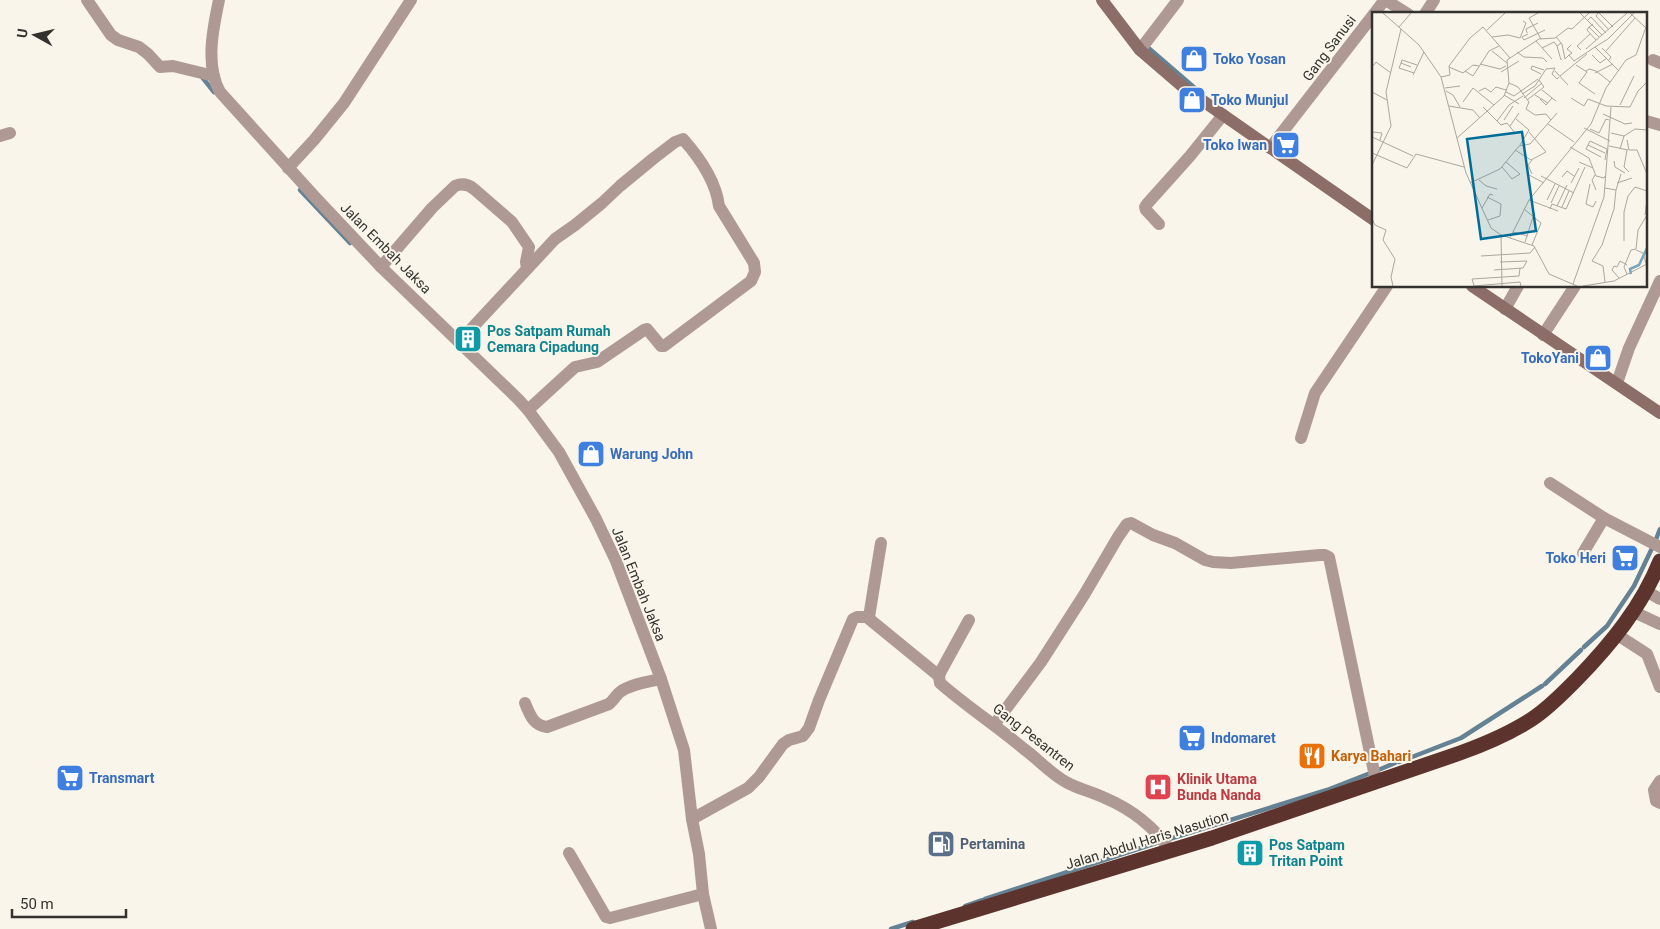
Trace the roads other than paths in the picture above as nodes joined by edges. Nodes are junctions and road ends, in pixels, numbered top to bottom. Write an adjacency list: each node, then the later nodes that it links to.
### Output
1 (87, 0): 12 (street)
2 (219, 0): 12 (street, Jalan Embah Jaksa)
3 (411, 0): 15 (street)
4 (1102, 0): 11 (street)
5 (1178, 0): 11 (street)
6 (1434, 0): 9 (street)
7 (1376, 11): 8 (street)
8 (1405, 12)
9 (1425, 12)
10 (1372, 16): 14 (street, Gang Sanusi)
11 (1143, 46): 13 (street)
12 (214, 76): 15 (street, Jalan Embah Jaksa)
13 (1223, 115): 14 (street); 17 (street)
14 (1270, 148): 16 (street)
15 (288, 168): 18 (street, Jalan Embah Jaksa)
16 (1372, 219)
17 (1159, 224)
18 (380, 267): 19 (street); 27 (street, Jalan Embah Jaksa)
19 (527, 269): 27 (street); 29 (street)
20 (1660, 281): 28 (street)
21 (1386, 288): 31 (street)
22 (1475, 288): 25 (street)
23 (1517, 288): 25 (street)
24 (1574, 288): 26 (street)
25 (1505, 309): 26 (street)
26 (1543, 334): 28 (street)
27 (459, 342): 29 (street, Jalan Embah Jaksa)
28 (1617, 383): 30 (street)
29 (528, 410): 46 (street, Jalan Embah Jaksa)
30 (1660, 412)
31 (1301, 438)
32 (1550, 483): 33 (street)
33 (1604, 518): 35 (street); 36 (street)
34 (880, 543): 41 (street)
35 (1660, 547)
36 (1583, 553)
37 (1660, 561): 38 (highway, Jalan Abdul Haris Nasution)
38 (1646, 591): 39 (street); 40 (highway, Jalan Abdul Haris Nasution)
39 (1660, 599)
40 (1634, 612): 43 (street); 44 (highway, Jalan Abdul Haris Nasution)
41 (868, 618): 45 (street, Gang Pesantren); 53 (street)
42 (969, 620): 45 (street)
43 (1660, 624)
44 (1616, 634): 47 (street); 50 (highway, Jalan Abdul Haris Nasution)
45 (938, 676): 49 (street, Gang Pesantren)
46 (661, 679): 48 (street); 53 (street, Jalan Embah Jaksa)
47 (1660, 687)
48 (525, 704)
49 (994, 725): 50 (street); 54 (street, Gang Pesantren)
50 (1376, 781): 54 (highway, Jalan Abdul Haris Nasution)
51 (1660, 781): 52 (street)
52 (1660, 803)
53 (692, 819): 56 (street, Jalan Embah Jaksa)
54 (1170, 850): 58 (highway, Jalan Abdul Haris Nasution)
55 (569, 853): 56 (street)
56 (703, 894): 57 (street, Jalan Embah Jaksa)
57 (711, 929)
58 (913, 929)

